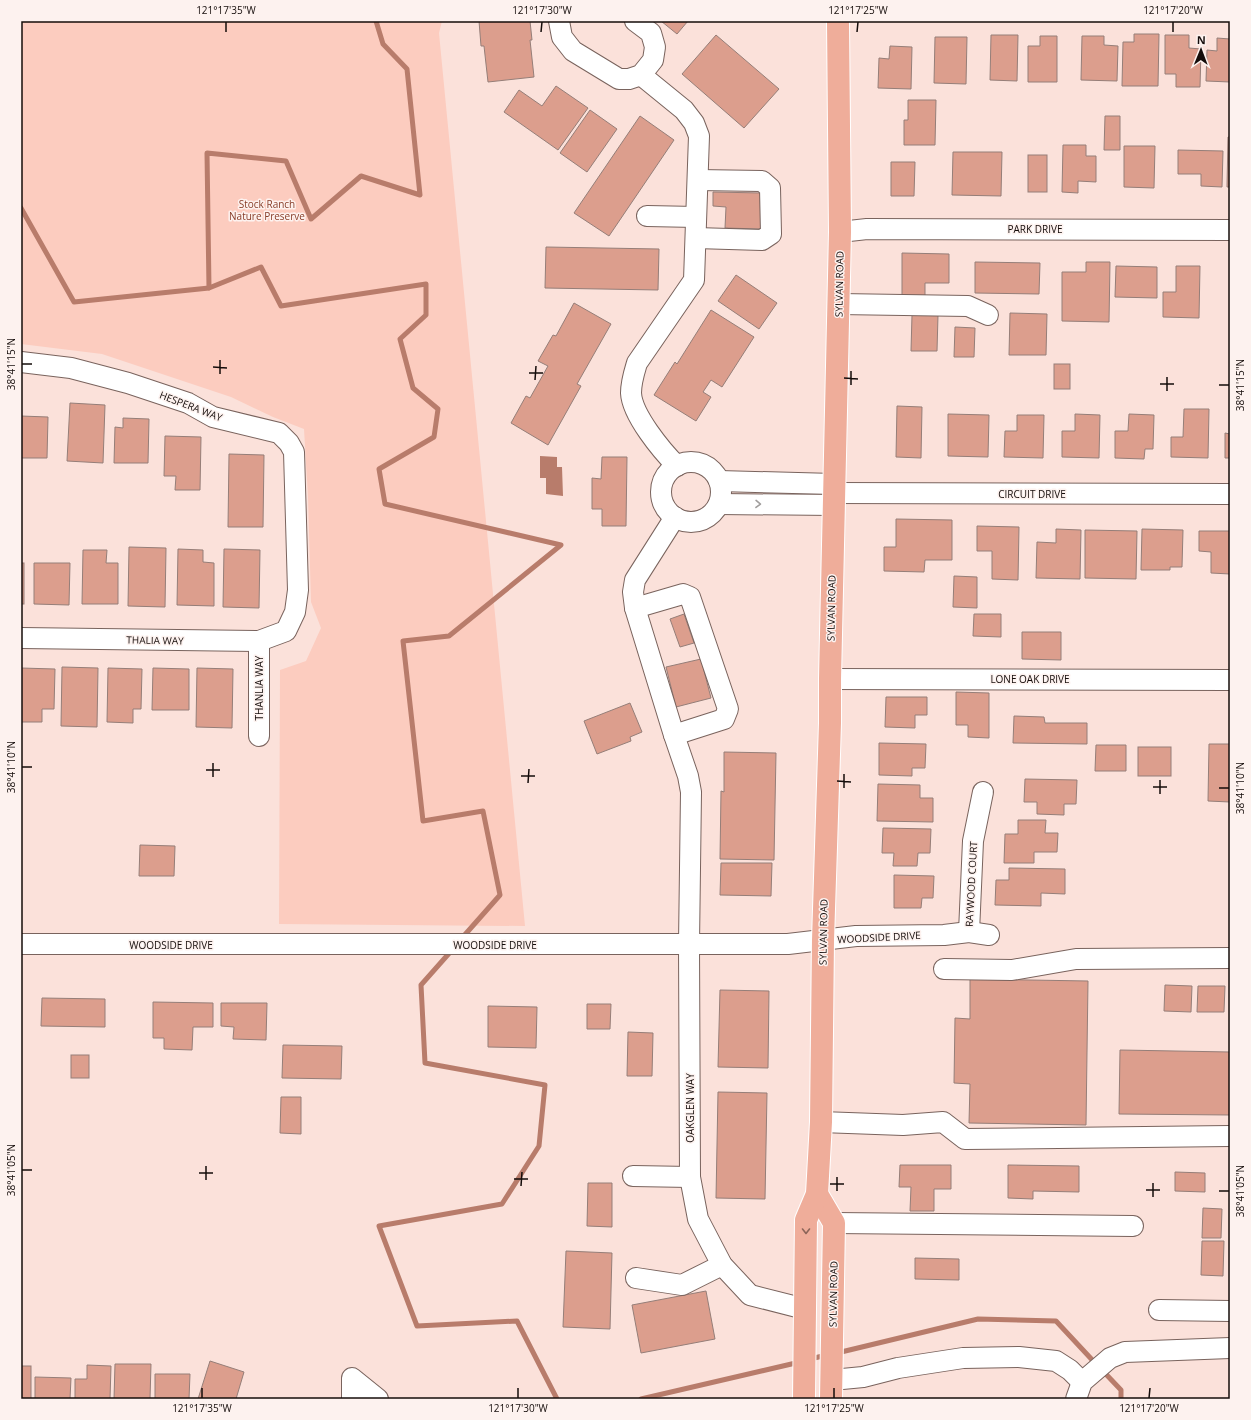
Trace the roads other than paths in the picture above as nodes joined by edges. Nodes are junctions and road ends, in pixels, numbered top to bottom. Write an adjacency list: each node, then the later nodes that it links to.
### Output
1 (559, 21): 4 (street)
2 (635, 21): 4 (street)
3 (838, 21): 9 (main road, SYLVAN ROAD)
4 (641, 75): 5 (street)
5 (698, 180): 7 (street); 10 (street)
6 (647, 216): 7 (street)
7 (696, 217): 10 (street)
8 (1230, 230): 9 (street, PARK DRIVE)
9 (840, 232): 11 (main road, SYLVAN ROAD)
10 (696, 238): 14 (street)
11 (839, 304): 12 (street); 16 (main road, SYLVAN ROAD)
12 (988, 315)
13 (21, 362): 21 (street, HESPERA WAY)
14 (677, 466): 15 (street); 19 (street)
15 (719, 481): 16 (street); 18 (street)
16 (834, 494): 17 (street, CIRCUIT DRIVE); 18 (street, one-way to 16); 24 (main road, SYLVAN ROAD)
17 (1230, 494)
18 (719, 504): 19 (street)
19 (675, 517): 20 (street, OAKGLEN WAY)
20 (635, 608): 26 (street, OAKGLEN WAY); 26 (street)
21 (286, 631): 23 (street, THALIA WAY)
22 (21, 638): 23 (street, THALIA WAY)
23 (259, 641): 27 (street, THANLIA WAY)
24 (830, 679): 25 (street, LONE OAK DRIVE); 31 (main road, SYLVAN ROAD)
25 (1230, 680)
26 (674, 735): 33 (street, OAKGLEN WAY)
27 (259, 736)
28 (983, 792): 29 (street, RAYWOOD COURT)
29 (968, 932): 30 (street, RAYWOOD COURT); 31 (street, WOODSIDE DRIVE)
30 (989, 935)
31 (823, 940): 33 (street, WOODSIDE DRIVE); 36 (main road, SYLVAN ROAD)
32 (21, 944): 33 (street, WOODSIDE DRIVE)
33 (688, 944): 39 (street, OAKGLEN WAY)
34 (1230, 958): 35 (street)
35 (944, 969)
36 (821, 1122): 37 (street); 40 (main road, SYLVAN ROAD)
37 (1230, 1136)
38 (633, 1176): 39 (street)
39 (690, 1177): 43 (street, OAKGLEN WAY)
40 (817, 1194): 41 (main road); 45 (main road, SYLVAN ROAD, one-way to 45)
41 (834, 1223): 42 (street); 49 (main road, SYLVAN ROAD)
42 (1133, 1226)
43 (722, 1265): 44 (street); 45 (street, OAKGLEN WAY)
44 (636, 1278)
45 (806, 1310): 53 (main road, SYLVAN ROAD)
46 (1159, 1310): 47 (street)
47 (1230, 1311)
48 (1230, 1348): 50 (street)
49 (832, 1382): 50 (street)
50 (1083, 1386)
51 (352, 1399): 52 (street)
52 (378, 1399)
53 (804, 1399)

